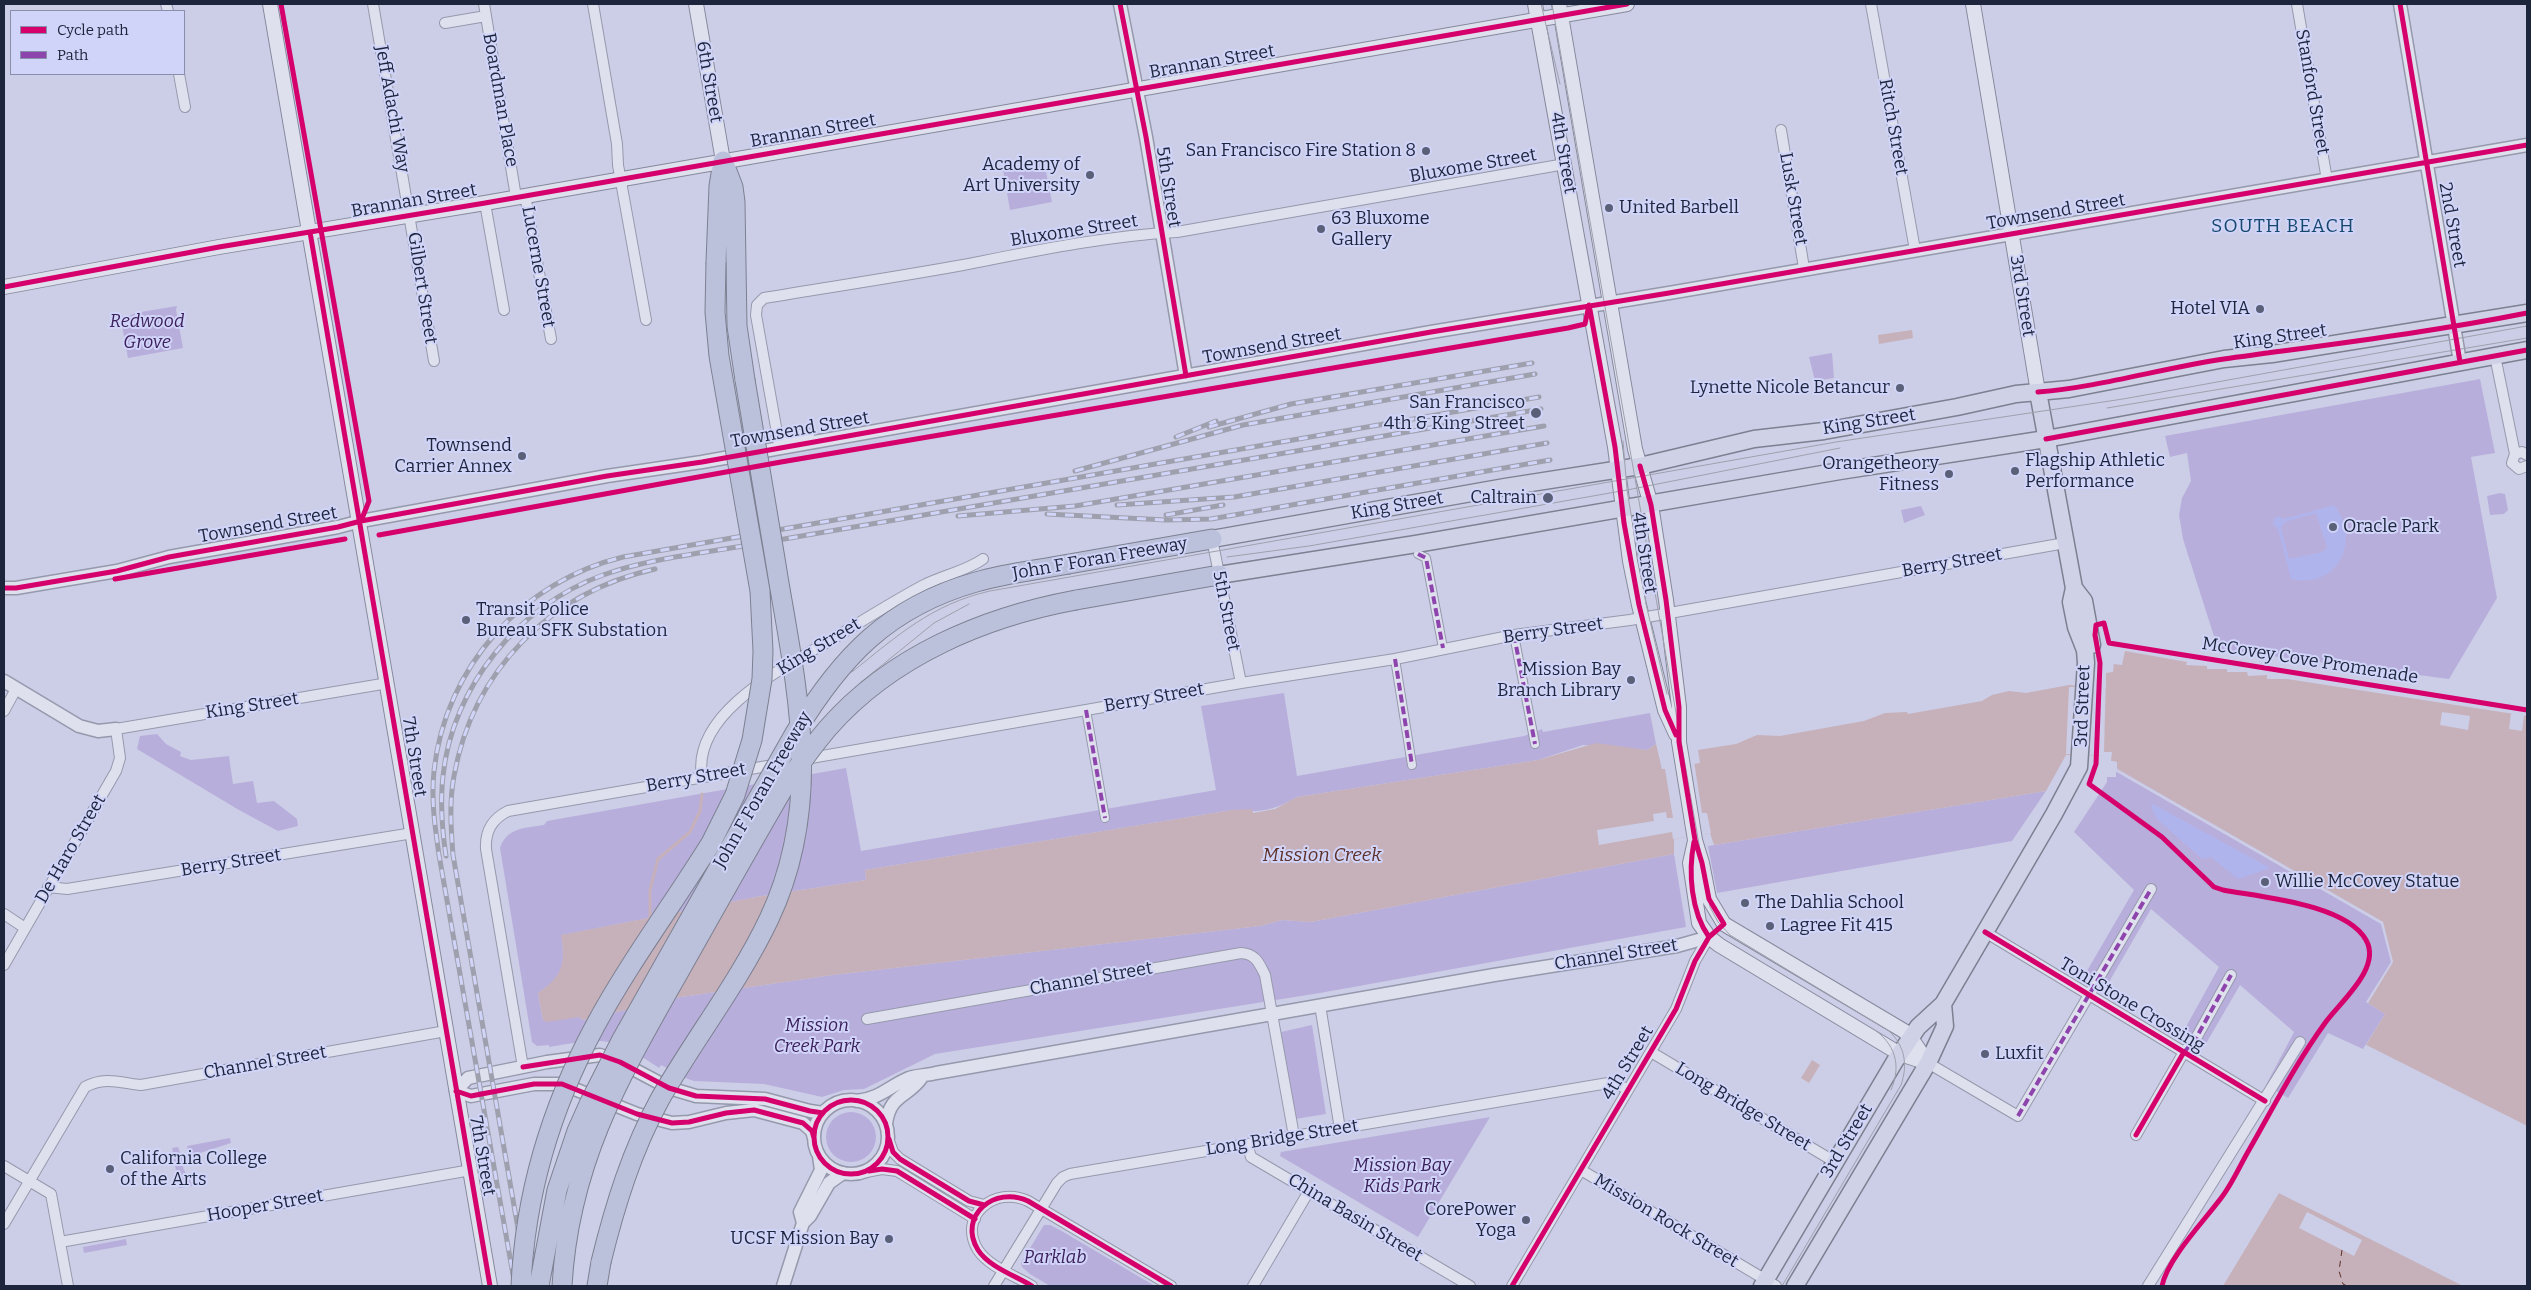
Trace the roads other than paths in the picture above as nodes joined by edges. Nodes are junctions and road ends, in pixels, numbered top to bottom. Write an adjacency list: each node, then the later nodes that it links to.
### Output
1 (270, 4): 30 (main road, 7th Street)
2 (373, 4): 29 (street, Jeff Adachi Way)
3 (484, 4): 14 (street, Boardman Place)
4 (593, 4): 25 (street)
5 (696, 4): 22 (main road, 6th Street)
6 (1120, 4): 18 (street, 5th Street)
7 (1536, 4): 15 (main road, 4th Street)
8 (1627, 4): 13 (main road, Brannan Street)
9 (1872, 4): 33 (street, Ritch Street)
10 (1973, 4): 32 (main road, 3rd Street)
11 (2297, 4): 26 (street, Stanford Street)
12 (2400, 4): 23 (street, 2nd Street)
13 (1560, 9): 15 (main road, Brannan Street); 36 (main road, 4th Street)
14 (486, 16): 16 (street); 27 (street, Boardman Place)
15 (1538, 20): 18 (main road, Brannan Street); 24 (main road, 4th Street)
16 (446, 23)
17 (179, 75): 19 (street)
18 (1136, 88): 22 (main road, Brannan Street); 31 (street, 5th Street)
19 (185, 106)
20 (1781, 130): 34 (street, Lusk Street)
21 (2527, 145): 23 (street, Townsend Street)
22 (723, 161): 25 (main road, Brannan Street); 141 (highway, bridge); 144 (highway, bridge)
23 (2426, 163): 26 (street, Townsend Street); 41 (street, 2nd Street)
24 (1565, 164): 31 (street, Bluxome Street); 37 (main road, 4th Street)
25 (621, 179): 27 (main road, Brannan Street); 40 (street)
26 (2327, 180): 32 (street, Townsend Street)
27 (520, 196): 28 (main road, Brannan Street); 42 (street, Lucerne Street)
28 (486, 203): 29 (main road, Brannan Street); 38 (street)
29 (410, 215): 30 (main road, Brannan Street); 45 (street, Gilbert Street)
30 (310, 232): 35 (main road, Brannan Street); 58 (main road, 7th Street)
31 (1162, 233): 47 (street, 5th Street); 50 (street, Bluxome Street)
32 (2013, 234): 33 (street, Townsend Street); 48 (main road, 3rd Street)
33 (1915, 250): 34 (street, Townsend Street)
34 (1804, 268): 36 (street, Townsend Street)
35 (4, 287)
36 (1609, 302): 37 (street, Townsend Street); 53 (main road, 4th Street)
37 (1589, 305): 47 (street, Townsend Street); 55 (main road, 4th Street)
38 (504, 310)
39 (2527, 313): 41 (main road, King Street)
40 (646, 320)
41 (2454, 325): 46 (street, 2nd Street); 48 (main road, King Street)
42 (551, 339)
43 (2527, 350): 44 (main road)
44 (2495, 356): 46 (main road); 51 (street)
45 (434, 361)
46 (2460, 362): 49 (main road)
47 (1186, 376): 50 (street, Townsend Street)
48 (2038, 392): 49 (main road, 3rd Street); 53 (main road, King Street)
49 (2046, 439): 56 (main road); 60 (main road, 3rd Street)
50 (779, 442): 58 (street, Townsend Street)
51 (2515, 454): 52 (street); 54 (street)
52 (2527, 455)
53 (1640, 466): 55 (main road, King Street); 56 (main road, 4th Street)
54 (2527, 466)
55 (1618, 470): 57 (main road, 4th Street); 59 (main road, King Street)
56 (1650, 505): 57 (main road); 67 (main road, 4th Street)
57 (1622, 510): 63 (main road); 68 (main road, 4th Street)
58 (361, 520): 64 (street, Townsend Street); 73 (main road, 7th Street)
59 (1212, 540): 63 (street, 5th Street); 142 (highway, John F Foran Freeway, bridge)
60 (2065, 543): 65 (main road, 3rd Street); 67 (street, Berry Street)
61 (1418, 554): 70 (street)
62 (983, 560): 83 (street, King Street)
63 (1219, 574): 74 (street, 5th Street); 143 (highway, bridge)
64 (10, 588): 66 (street, Townsend Street)
65 (2074, 588): 76 (main road, 3rd Street); 76 (main road, 3rd Street)
66 (4, 593)
67 (1667, 612): 68 (street, Berry Street); 81 (main road, 4th Street)
68 (1642, 618): 69 (street, Berry Street); 81 (main road, 4th Street)
69 (1514, 635): 70 (street, Berry Street); 80 (street)
70 (1442, 648): 71 (street, Berry Street)
71 (1395, 659): 74 (street, Berry Street); 82 (street)
72 (4, 681): 75 (street)
73 (388, 683): 79 (street, King Street); 85 (main road, 7th Street)
74 (1240, 683): 77 (street, Berry Street)
75 (16, 689): 78 (street); 79 (street)
76 (2084, 690): 92 (main road, 3rd Street)
77 (1086, 710): 83 (street, Berry Street); 84 (street)
78 (4, 711)
79 (116, 729): 87 (street, De Haro Street)
80 (1535, 744)
81 (1680, 746): 86 (main road, 4th Street)
82 (1412, 765)
83 (702, 777): 108 (street, Berry Street)
84 (1105, 818)
85 (413, 833): 87 (street, Berry Street); 101 (main road, 7th Street)
86 (1694, 838): 90 (main road, 4th Street); 93 (main road, 4th Street)
87 (48, 888): 91 (street, De Haro Street)
88 (2151, 889): 96 (street)
89 (4, 914): 91 (street)
90 (1724, 924): 93 (main road); 102 (main road)
91 (25, 928): 94 (street, De Haro Street)
92 (1985, 932): 96 (street, Toni Stone Crossing); 97 (main road, 3rd Street)
93 (1709, 938): 98 (street, Channel Street); 104 (street, 4th Street); 106 (main road)
94 (4, 965)
95 (2231, 975): 105 (street)
96 (2089, 995): 105 (street, Toni Stone Crossing); 107 (street)
97 (1943, 1004): 102 (main road, 3rd Street); 107 (main road, 3rd Street)
98 (1320, 1005): 99 (street, Channel Street); 116 (street)
99 (1272, 1014): 100 (street, Channel Street); 109 (street, Channel Street); 118 (street)
100 (867, 1019)
101 (446, 1031): 110 (main road, 7th Street); 129 (street, Channel Street)
102 (1912, 1038): 106 (main road, 3rd Street); 107 (main road)
103 (2300, 1042): 113 (street)
104 (1651, 1052): 111 (street, 4th Street); 123 (street, Long Bridge Street)
105 (2184, 1052): 113 (street, Toni Stone Crossing); 117 (street)
106 (1900, 1054): 107 (main road); 123 (main road, 3rd Street)
107 (1928, 1064): 152 (main road, 3rd Street)
108 (523, 1067): 110 (street); 114 (street)
109 (922, 1077): 112 (street, Channel Street); 115 (street, Channel Street)
110 (456, 1090): 119 (street); 125 (main road, 7th Street)
111 (1628, 1090): 116 (street, Long Bridge Street); 126 (street, 4th Street)
112 (857, 1101): 114 (street); 115 (street)
113 (2265, 1101): 153 (street)
114 (823, 1113): 119 (street)
115 (886, 1124): 120 (street)
116 (1340, 1129): 118 (street, Long Bridge Street)
117 (2136, 1135)
118 (1294, 1136): 121 (street, Long Bridge Street)
119 (814, 1138): 122 (street)
120 (888, 1138): 127 (street); 131 (street)
121 (1247, 1144): 130 (street, China Basin Street); 132 (street, Long Bridge Street)
122 (819, 1156): 128 (street); 134 (street)
123 (1835, 1162): 138 (main road, 3rd Street)
124 (4, 1166): 129 (street)
125 (471, 1170): 136 (street, Hooper Street); 140 (main road, 7th Street)
126 (1581, 1170): 138 (street, Mission Rock Street); 151 (street, 4th Street)
127 (866, 1172): 128 (street); 133 (street)
128 (843, 1174): 134 (street)
129 (29, 1181): 135 (street); 136 (street)
130 (1310, 1191): 149 (street); 150 (street, China Basin Street)
131 (984, 1205): 132 (street); 133 (street)
132 (1041, 1208): 137 (street, Long Bridge Street); 148 (street)
133 (975, 1219): 137 (street)
134 (803, 1223): 145 (street)
135 (4, 1224)
136 (60, 1242): 139 (street)
137 (1004, 1269): 146 (street, Long Bridge Street); 147 (street)
138 (1768, 1284)
139 (68, 1286)
140 (490, 1286)
141 (521, 1286)
142 (539, 1286)
143 (562, 1286)
144 (597, 1286)
145 (783, 1286)
146 (994, 1286)
147 (1032, 1286)
148 (1171, 1286)
149 (1253, 1286)
150 (1470, 1286)
151 (1512, 1286)
152 (1795, 1286)
153 (2148, 1286)

